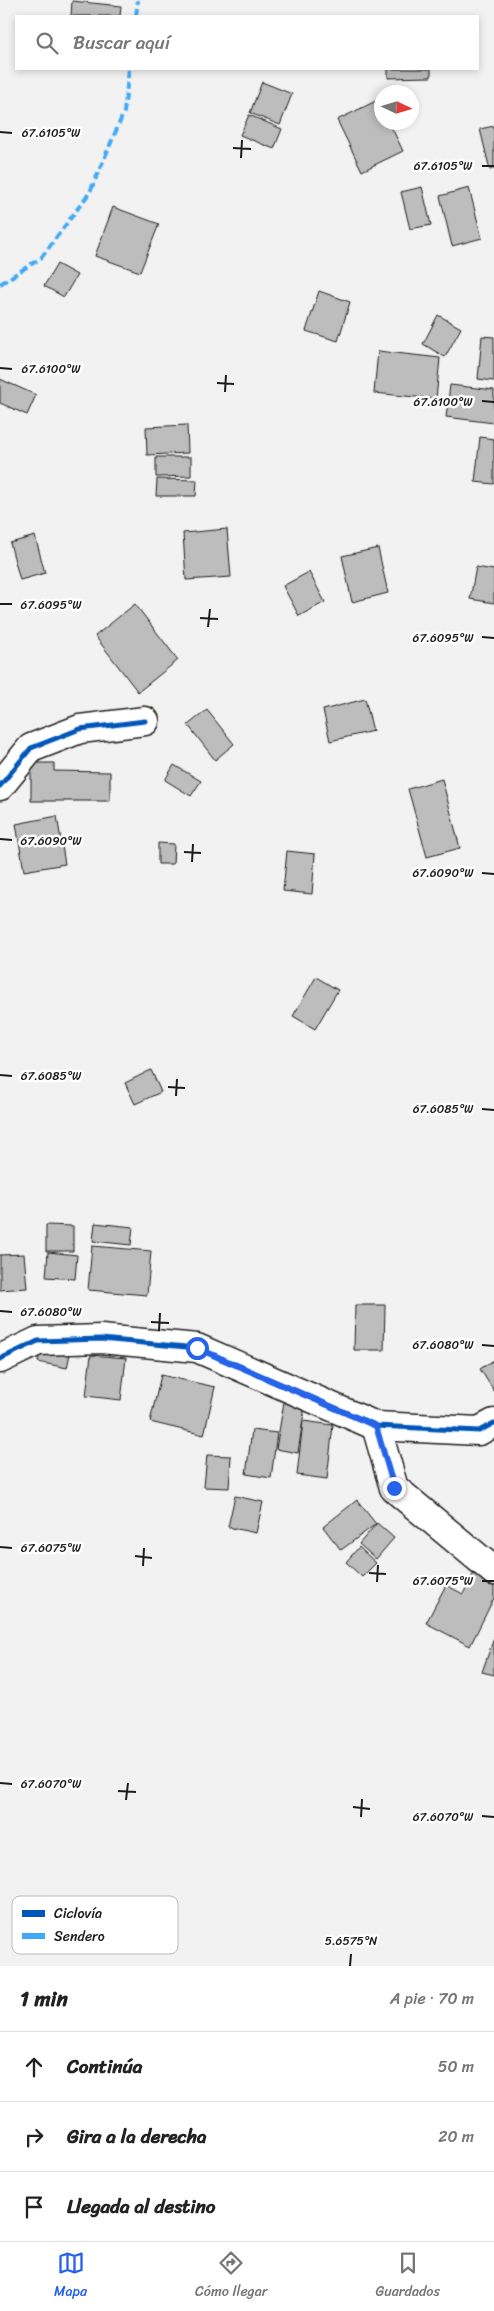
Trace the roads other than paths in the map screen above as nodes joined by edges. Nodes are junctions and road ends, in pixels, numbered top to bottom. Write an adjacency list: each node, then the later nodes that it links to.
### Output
1 (145, 721): 2 (street)
2 (0, 786)
3 (0, 1359): 5 (street)
4 (494, 1423): 5 (street)
5 (376, 1426): 6 (street)
6 (494, 1571)

